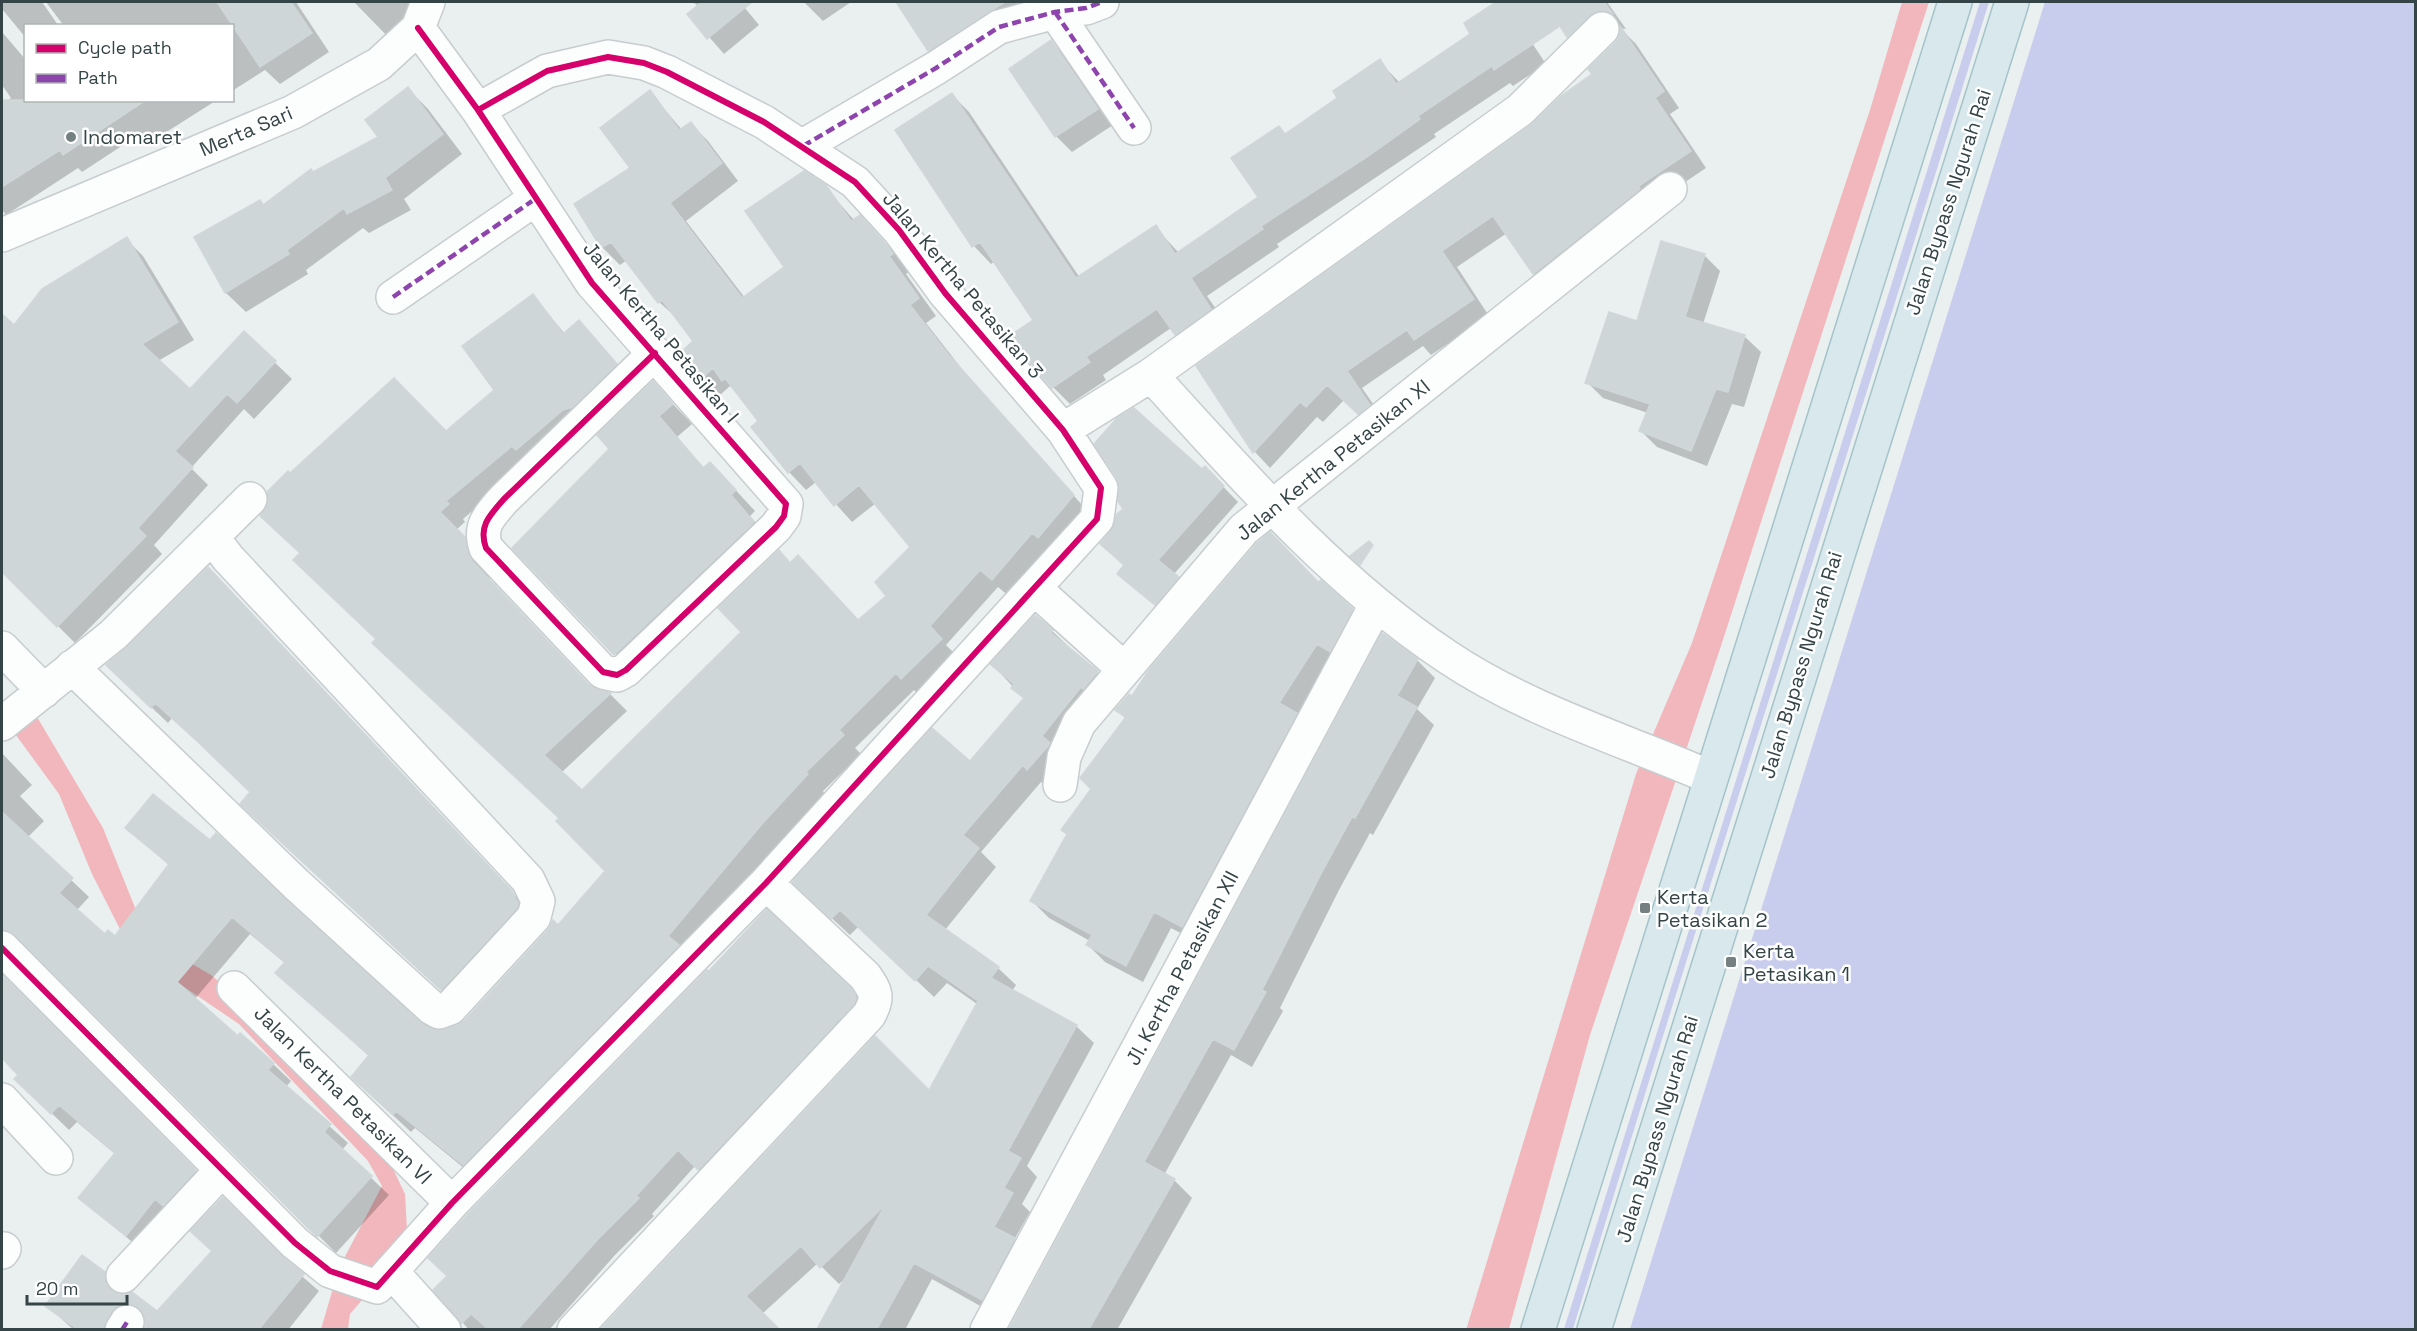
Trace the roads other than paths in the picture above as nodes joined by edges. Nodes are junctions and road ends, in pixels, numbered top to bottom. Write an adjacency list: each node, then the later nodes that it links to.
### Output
1 (1102, 2): 4 (street)
2 (1955, 2): 26 (highway)
3 (2012, 2): 41 (highway, Jalan Bypass Ngurah Rai)
4 (1055, 12): 8 (street); 9 (street)
5 (423, 15): 7 (street, Jalan Kertha Petasikan I); 12 (street, Merta Sari)
6 (1602, 29): 15 (street)
7 (478, 110): 9 (street, Jalan Kertha Petasikan 3); 11 (street, Jalan Kertha Petasikan I)
8 (1134, 128)
9 (803, 146): 16 (street, Jalan Kertha Petasikan 3)
10 (1670, 189): 18 (street, Jalan Kertha Petasikan XI)
11 (535, 199): 13 (street); 14 (street, Jalan Kertha Petasikan I)
12 (2, 235)
13 (393, 297)
14 (655, 353): 14 (street, Jalan Kertha Petasikan I)
15 (1151, 375): 16 (street); 18 (street)
16 (1063, 429): 20 (street, Jalan Kertha Petasikan 3)
17 (250, 499): 19 (street)
18 (1271, 506): 21 (street); 24 (street, Jalan Kertha Petasikan XI)
19 (212, 537): 23 (street); 23 (street)
20 (1034, 588): 24 (street); 28 (street)
21 (1376, 605): 26 (street); 39 (street, Jl. Kertha Petasikan XII)
22 (2, 648): 25 (street)
23 (72, 667): 25 (street)
24 (1124, 669): 27 (street, Jalan Kertha Petasikan XI)
25 (22, 707)
26 (1700, 772): 40 (highway)
27 (1060, 785)
28 (766, 883): 34 (street); 38 (street)
29 (2, 948): 33 (street)
30 (234, 988): 34 (street, Jalan Kertha Petasikan VI)
31 (2, 1100): 32 (street)
32 (56, 1158)
33 (221, 1171): 35 (street); 36 (street)
34 (452, 1203): 36 (street)
35 (123, 1276)
36 (384, 1279): 37 (street)
37 (444, 1329)
38 (574, 1329)
39 (987, 1329)
40 (1538, 1329)
41 (1594, 1329)

